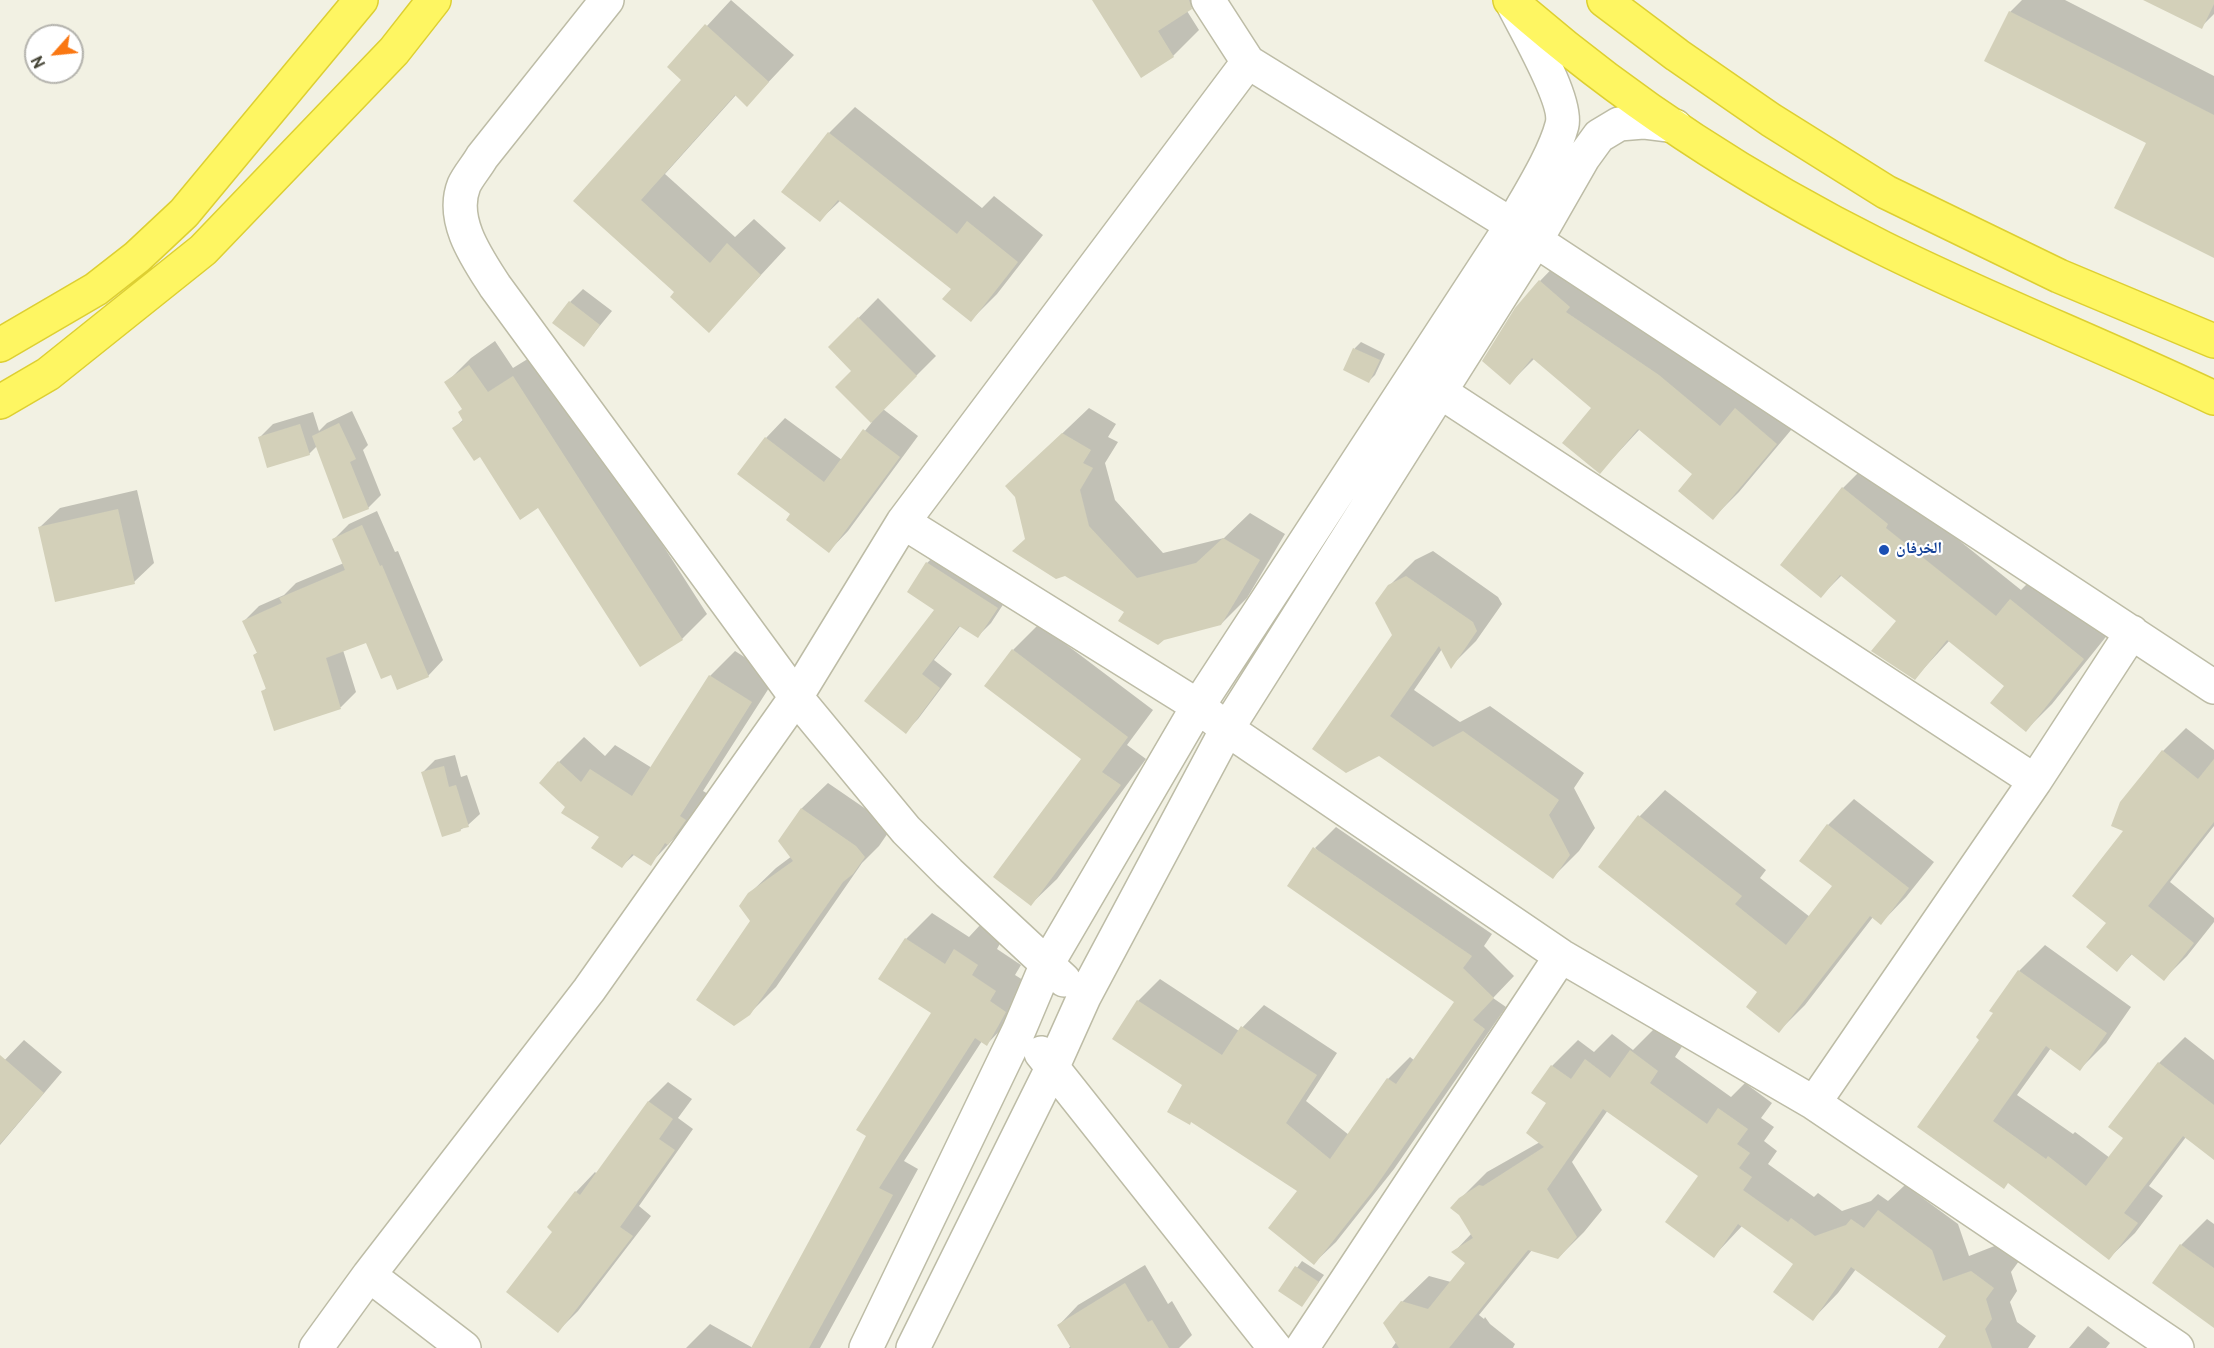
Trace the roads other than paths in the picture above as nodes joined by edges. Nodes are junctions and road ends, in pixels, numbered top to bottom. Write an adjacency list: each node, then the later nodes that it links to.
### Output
1 (361, 0): 11 (highway)
2 (434, 0): 14 (highway)
3 (607, 0): 18 (street)
4 (1208, 0): 7 (street)
5 (1511, 1): 8 (highway); 9 (street)
6 (1618, 4): 10 (highway)
7 (1248, 62): 9 (street); 15 (street)
8 (1675, 126): 9 (street); 13 (highway)
9 (1524, 232): 12 (street); 16 (street); 19 (street)
10 (2214, 341)
11 (0, 345)
12 (1439, 391): 20 (street); 21 (street)
13 (2214, 398)
14 (0, 402)
15 (903, 522): 18 (street); 19 (street)
16 (2132, 632): 17 (street); 21 (street)
17 (2214, 687)
18 (796, 698): 23 (street); 28 (street)
19 (1198, 706): 20 (street); 23 (street)
20 (1227, 729): 22 (street); 24 (street)
21 (2035, 781): 27 (street)
22 (1561, 956): 27 (street); 35 (street)
23 (1047, 966): 24 (street); 25 (street)
24 (1084, 997): 26 (street)
25 (1019, 1030): 26 (street); 32 (street)
26 (1053, 1066): 33 (street); 34 (street)
27 (1814, 1103): 29 (street)
28 (369, 1275): 30 (street); 31 (street)
29 (2164, 1345)
30 (316, 1348)
31 (464, 1348)
32 (866, 1348)
33 (913, 1348)
34 (1275, 1348)
35 (1302, 1348)

